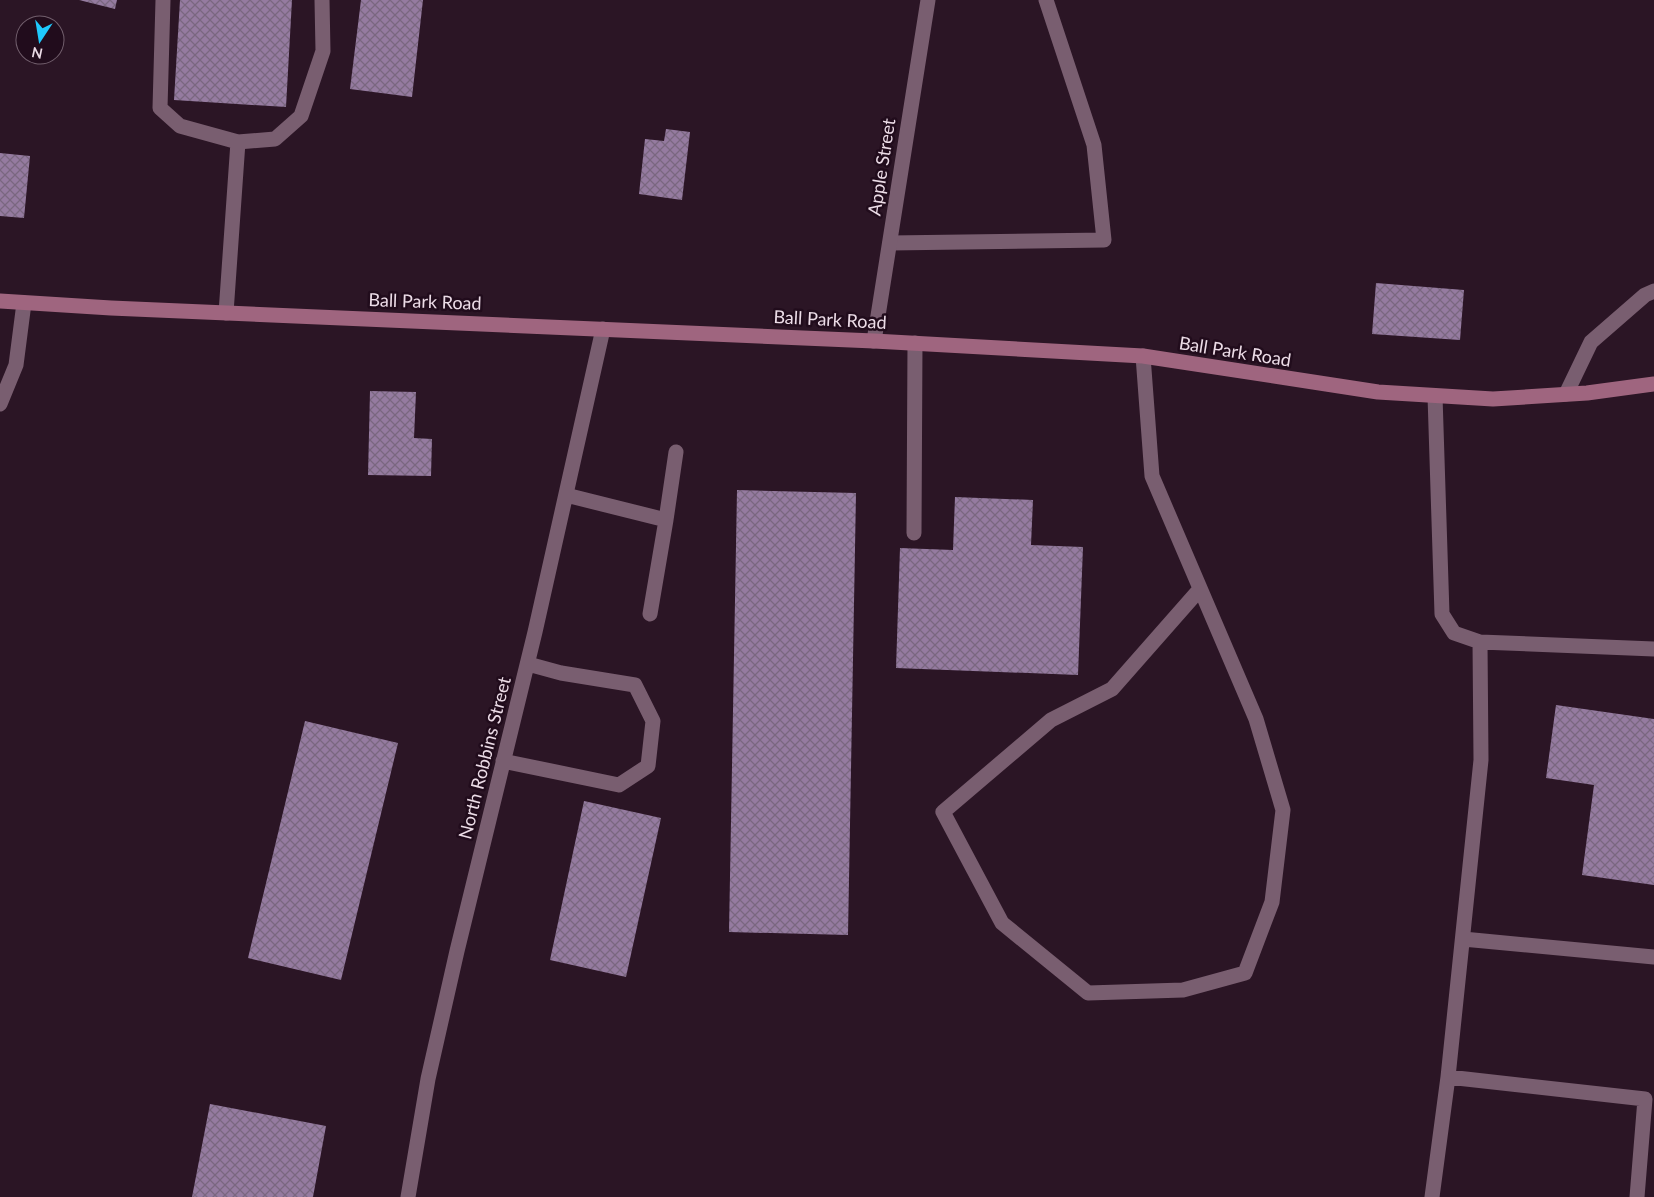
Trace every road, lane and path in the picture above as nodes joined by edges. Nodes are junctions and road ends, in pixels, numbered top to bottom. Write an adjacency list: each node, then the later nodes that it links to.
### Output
1 (163, 0): 5 (street)
2 (322, 0): 5 (street)
3 (928, 0): 6 (street, Apple Street)
4 (1046, 0): 6 (street)
5 (238, 142): 10 (street)
6 (890, 243): 12 (street, Apple Street)
7 (1654, 291): 16 (street)
8 (0, 301): 9 (street, Ball Park Road)
9 (24, 303): 10 (street, Ball Park Road); 18 (street)
10 (226, 313): 11 (street, Ball Park Road)
11 (603, 329): 12 (street, Ball Park Road); 20 (street, North Robbins Street)
12 (874, 341): 13 (street, Ball Park Road)
13 (915, 343): 14 (street, Ball Park Road); 22 (street)
14 (1143, 356): 17 (street, Ball Park Road); 23 (street)
15 (1654, 384): 16 (street, Ball Park Road)
16 (1566, 394): 17 (street, Ball Park Road)
17 (1435, 396): 25 (street)
18 (0, 404)
19 (676, 452): 21 (street)
20 (566, 494): 21 (street); 27 (street, North Robbins Street)
21 (666, 520): 24 (street)
22 (914, 533)
23 (1200, 589): 23 (street)
24 (650, 614)
25 (1480, 642): 26 (street); 29 (street)
26 (1654, 649)
27 (528, 664): 28 (street, North Robbins Street); 28 (street)
28 (503, 761): 32 (street, North Robbins Street)
29 (1463, 939): 30 (street); 31 (street)
30 (1654, 958)
31 (1448, 1077): 33 (street); 34 (street)
32 (408, 1197)
33 (1432, 1197)
34 (1637, 1197)

